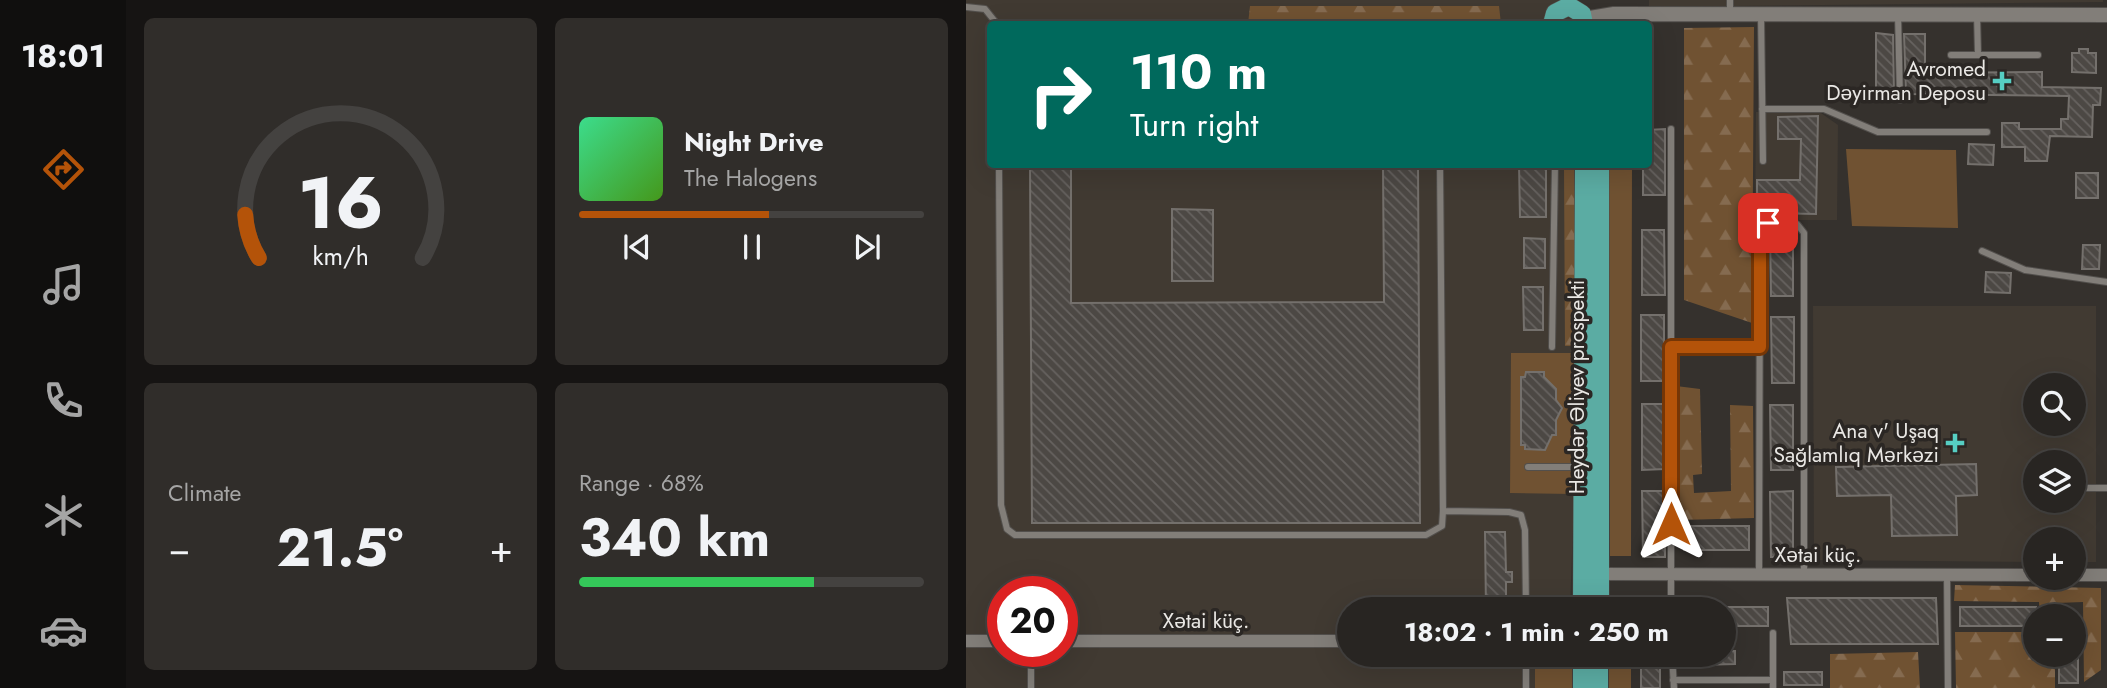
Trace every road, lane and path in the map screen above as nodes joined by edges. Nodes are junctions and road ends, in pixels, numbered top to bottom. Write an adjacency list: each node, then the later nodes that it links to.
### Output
1 (1543, 0): 10 (main road)
2 (966, 7): 9 (lane)
3 (1730, 7): 4 (street); 7 (street)
4 (1761, 15): 5 (street); 16 (lane)
5 (1898, 15): 6 (street); 15 (lane)
6 (1977, 15): 8 (street); 13 (lane)
7 (1582, 16): 11 (main road)
8 (2107, 16)
9 (995, 21)
10 (1551, 21)
11 (1553, 21)
12 (1951, 55): 13 (lane)
13 (1978, 55): 14 (lane)
14 (2038, 55)
15 (1900, 100)
16 (1762, 109): 18 (lane); 19 (lane)
17 (1671, 129): 28 (lane)
18 (1987, 132)
19 (1763, 161)
20 (999, 168): 34 (lane)
21 (1440, 168): 34 (lane)
22 (1555, 168): 27 (lane)
23 (1584, 168): 31 (main road, Heydər Əliyev prospekti)
24 (1600, 168): 35 (main road, Heydər Əliyev prospekti)
25 (1982, 251): 26 (lane)
26 (2107, 282)
27 (1552, 347)
28 (1671, 347): 29 (lane); 37 (lane)
29 (1760, 347): 38 (lane); 39 (lane)
30 (1528, 467): 31 (lane)
31 (1583, 467): 44 (main road, Heydər Əliyev prospekti)
32 (2086, 488): 33 (lane)
33 (2107, 488)
34 (1443, 511): 43 (lane)
35 (1600, 574): 37 (street, Xətai küç.); 45 (main road, Heydər Əliyev prospekti)
36 (1947, 574): 39 (street, Xətai küç.); 40 (street, Xətai küç.); 64 (lane)
37 (1671, 575): 38 (street, Xətai küç.); 46 (lane)
38 (1759, 575): 39 (street, Xətai küç.)
39 (1804, 575)
40 (2023, 575)
41 (2086, 575): 42 (street)
42 (2107, 575)
43 (1526, 597)
44 (1582, 597)
45 (1600, 597)
46 (1671, 597)
47 (1773, 633): 58 (lane)
48 (966, 641): 49 (street)
49 (987, 641)
50 (1078, 641): 51 (street, Xətai küç.)
51 (1337, 641)
52 (1031, 667): 59 (lane)
53 (1526, 667): 60 (lane)
54 (1582, 667): 61 (main road)
55 (1599, 667): 62 (main road)
56 (1672, 667): 57 (lane)
57 (1673, 680): 58 (lane); 63 (lane)
58 (1773, 684)
59 (1031, 688)
60 (1526, 688)
61 (1582, 688)
62 (1599, 688)
63 (1674, 688)
64 (1948, 688)

